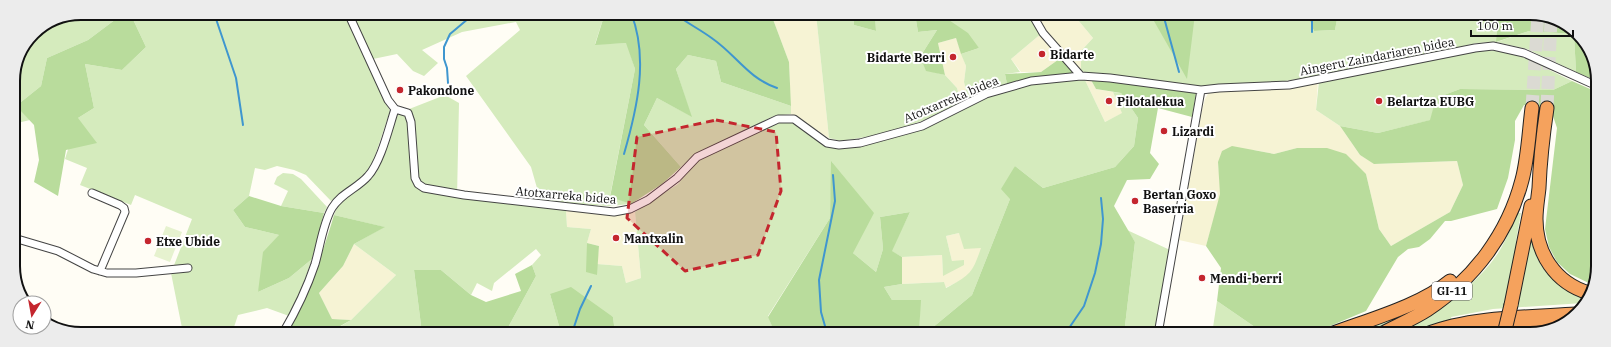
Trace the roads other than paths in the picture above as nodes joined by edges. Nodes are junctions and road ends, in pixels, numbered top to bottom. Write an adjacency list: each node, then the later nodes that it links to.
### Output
1 (351, 20): 9 (street)
2 (1036, 20): 3 (street)
3 (1081, 76): 5 (street, Atotxarreka bidea); 9 (street, Atotxarreka bidea)
4 (1591, 83): 6 (street, Aingeru Zaindariaren bidea)
5 (1189, 88): 6 (street, Aingeru Zaindariaren bidea)
6 (1201, 90): 19 (street)
7 (1532, 108): 12 (highway, GI-11)
8 (1547, 108): 10 (highway)
9 (395, 109): 18 (street)
10 (1541, 155): 16 (highway); 23 (highway, bridge)
11 (92, 193): 15 (street)
12 (1504, 228): 20 (highway); 21 (highway, GI-11)
13 (20, 240): 15 (street)
14 (188, 268): 15 (street)
15 (100, 271)
16 (1585, 291)
17 (1566, 315): 22 (highway)
18 (286, 327)
19 (1159, 327)
20 (1350, 327)
21 (1394, 327)
22 (1451, 327)
23 (1506, 327)

